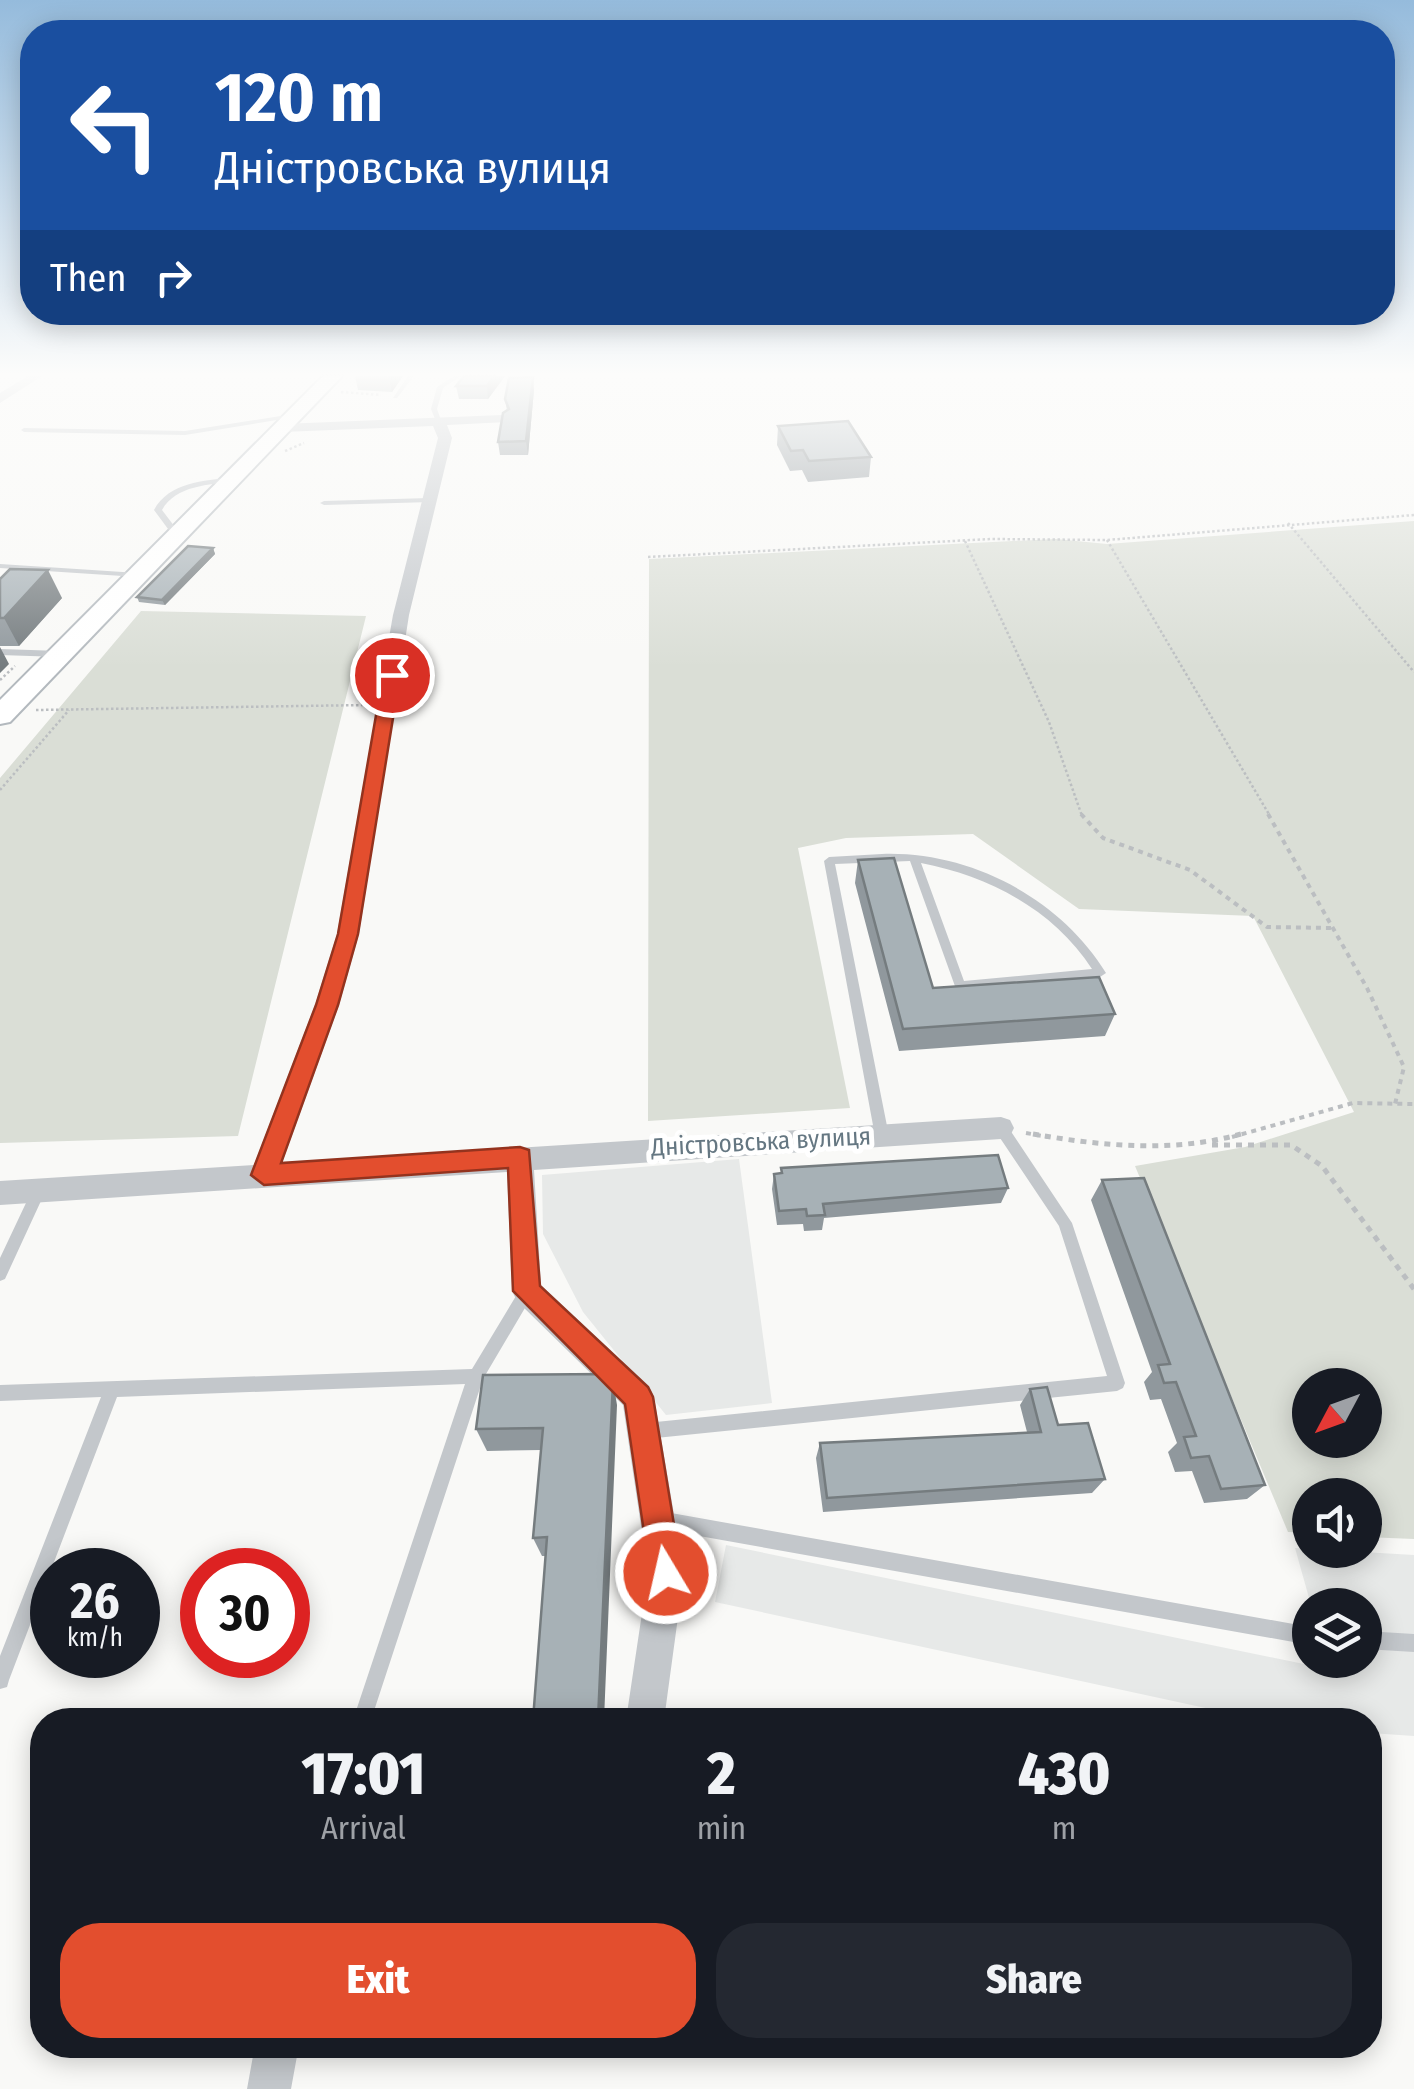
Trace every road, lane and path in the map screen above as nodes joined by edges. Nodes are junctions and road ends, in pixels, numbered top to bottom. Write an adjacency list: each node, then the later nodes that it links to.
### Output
1 (236, 473): 3 (main road)
2 (435, 473): 4 (street)
3 (232, 478): 8 (main road); 8 (lane)
4 (429, 500): 5 (lane); 17 (street)
5 (324, 502)
6 (1414, 515): 7 (path)
7 (1288, 523): 9 (path); 16 (path)
8 (176, 536): 13 (main road)
9 (1107, 540): 10 (path); 23 (path)
10 (965, 541): 11 (path); 23 (path)
11 (648, 557)
12 (0, 566): 13 (lane)
13 (138, 575): 15 (main road)
14 (0, 652): 15 (lane)
15 (61, 654): 20 (main road)
16 (1414, 672)
17 (386, 705): 19 (path); 30 (street)
18 (34, 710): 19 (path)
19 (69, 710): 21 (path)
20 (0, 716)
21 (0, 790)
22 (914, 858): 22 (lane); 27 (lane)
23 (1332, 928): 24 (path)
24 (1395, 1104): 25 (path); 28 (path)
25 (1414, 1104)
26 (1001, 1128): 27 (street, Дністровська вулиця); 28 (path); 39 (lane)
27 (882, 1136): 29 (street, Дністровська вулиця)
28 (1203, 1145): 34 (path)
29 (520, 1157): 30 (street, Дністровська вулиця); 35 (street)
30 (264, 1175): 31 (street, Дністровська вулиця)
31 (40, 1190): 32 (street, Дністровська вулиця); 33 (lane)
32 (0, 1193)
33 (0, 1274)
34 (1414, 1289)
35 (527, 1291): 36 (lane); 39 (street)
36 (476, 1376): 37 (lane); 45 (lane)
37 (111, 1392): 38 (lane); 44 (lane)
38 (0, 1393)
39 (644, 1432): 40 (street)
40 (658, 1520): 41 (lane); 46 (street)
41 (1292, 1633)
42 (1382, 1641): 43 (lane)
43 (1414, 1643)
44 (0, 1680)
45 (366, 1708)
46 (647, 1708)
47 (274, 2058): 48 (street)
48 (268, 2089)

